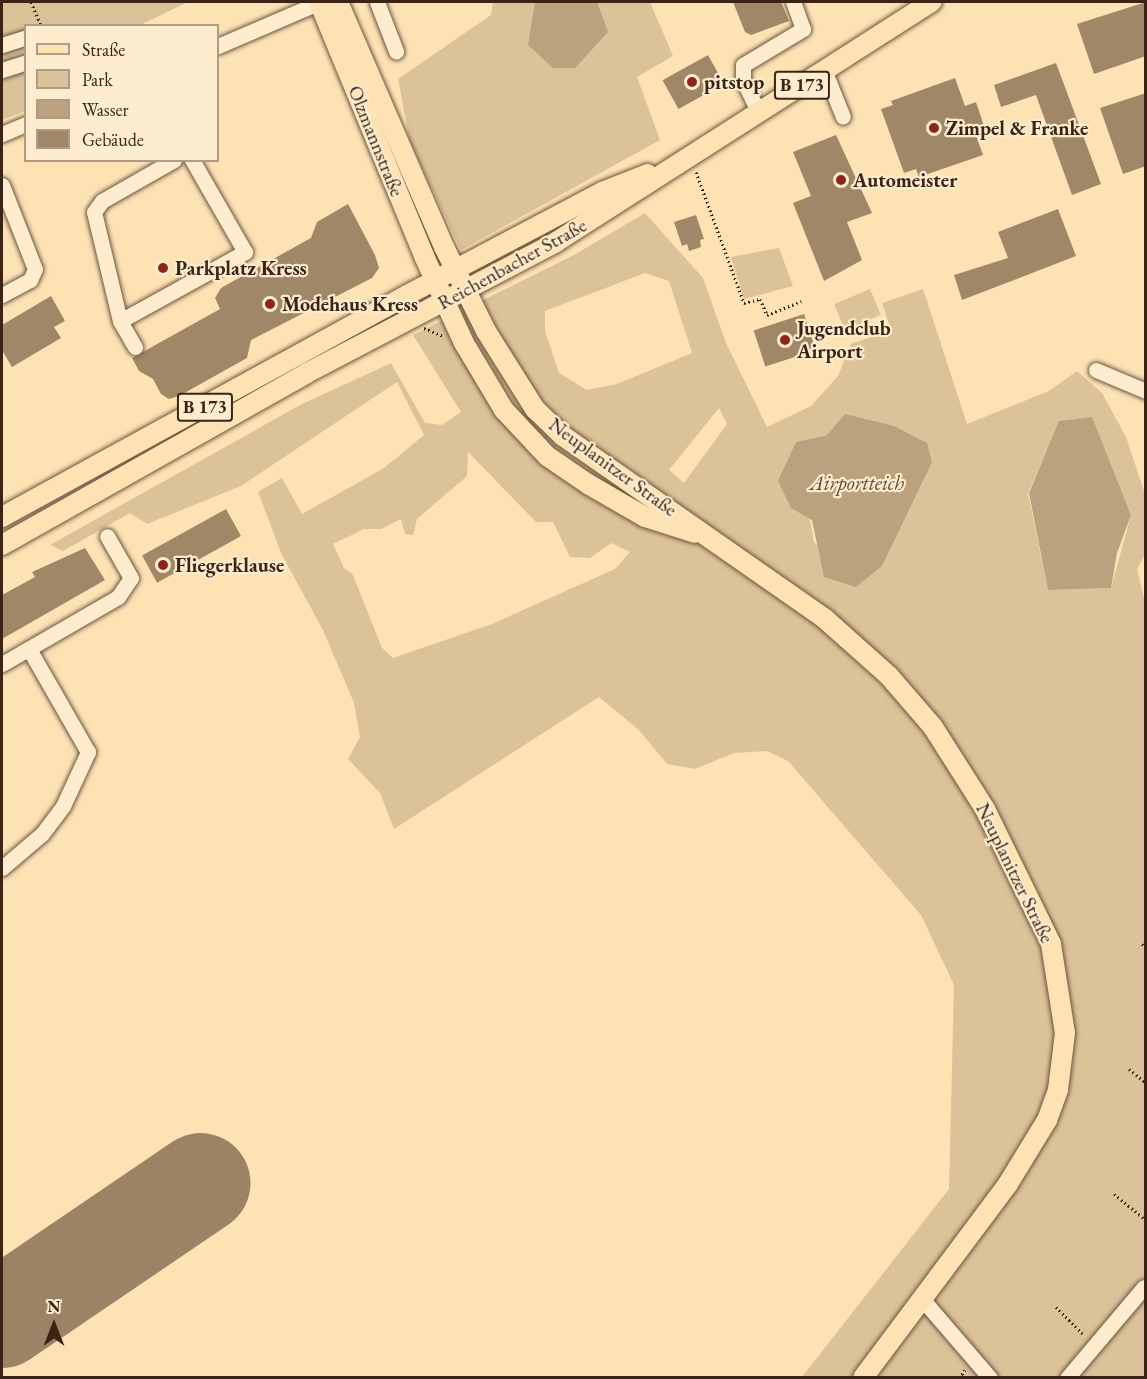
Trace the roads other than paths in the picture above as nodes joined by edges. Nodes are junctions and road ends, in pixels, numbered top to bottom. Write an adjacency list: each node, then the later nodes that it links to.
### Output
1 (319, 2): 8 (street); 22 (main road, Olzmannstraße)
2 (338, 2): 21 (main road, Olzmannstraße)
3 (377, 2): 9 (street)
4 (793, 2): 13 (street)
5 (932, 2): 12 (main road, Reichenbacher Straße / B 173)
6 (24, 38): 7 (street)
7 (2, 45)
8 (219, 46)
9 (396, 51)
10 (24, 63): 11 (street)
11 (2, 70)
12 (825, 72): 13 (main road, Reichenbacher Straße / B 173); 14 (street)
13 (758, 111): 19 (main road, Reichenbacher Straße / B 173)
14 (843, 117)
15 (24, 125): 16 (street)
16 (2, 134)
17 (170, 162): 26 (street)
18 (193, 162): 26 (street)
19 (670, 165): 21 (main road, Reichenbacher Straße / B 173); 23 (main road, Reichenbacher Straße / B 173)
20 (2, 186): 24 (street)
21 (455, 271): 22 (main road, Reichenbacher Straße / B 173); 23 (main road, Neuplanitzer Straße)
22 (435, 281): 25 (main road, Neuplanitzer Straße); 30 (main road, Reichenbacher Straße / B 173)
23 (465, 290): 25 (main road, Reichenbacher Straße / B 173); 32 (main road, Neuplanitzer Straße)
24 (2, 295)
25 (445, 301): 32 (main road, Neuplanitzer Straße); 33 (main road, Reichenbacher Straße / B 173)
26 (120, 321): 27 (street)
27 (135, 347)
28 (1096, 370): 29 (street)
29 (1146, 391)
30 (2, 517)
31 (107, 536): 34 (street)
32 (703, 536): 38 (main road, Neuplanitzer Straße)
33 (2, 545)
34 (29, 650): 35 (street); 36 (street)
35 (2, 664)
36 (2, 868)
37 (1144, 1287): 41 (street)
38 (923, 1300): 39 (main road, Neuplanitzer Straße); 40 (street)
39 (863, 1377)
40 (990, 1377)
41 (1067, 1377)

